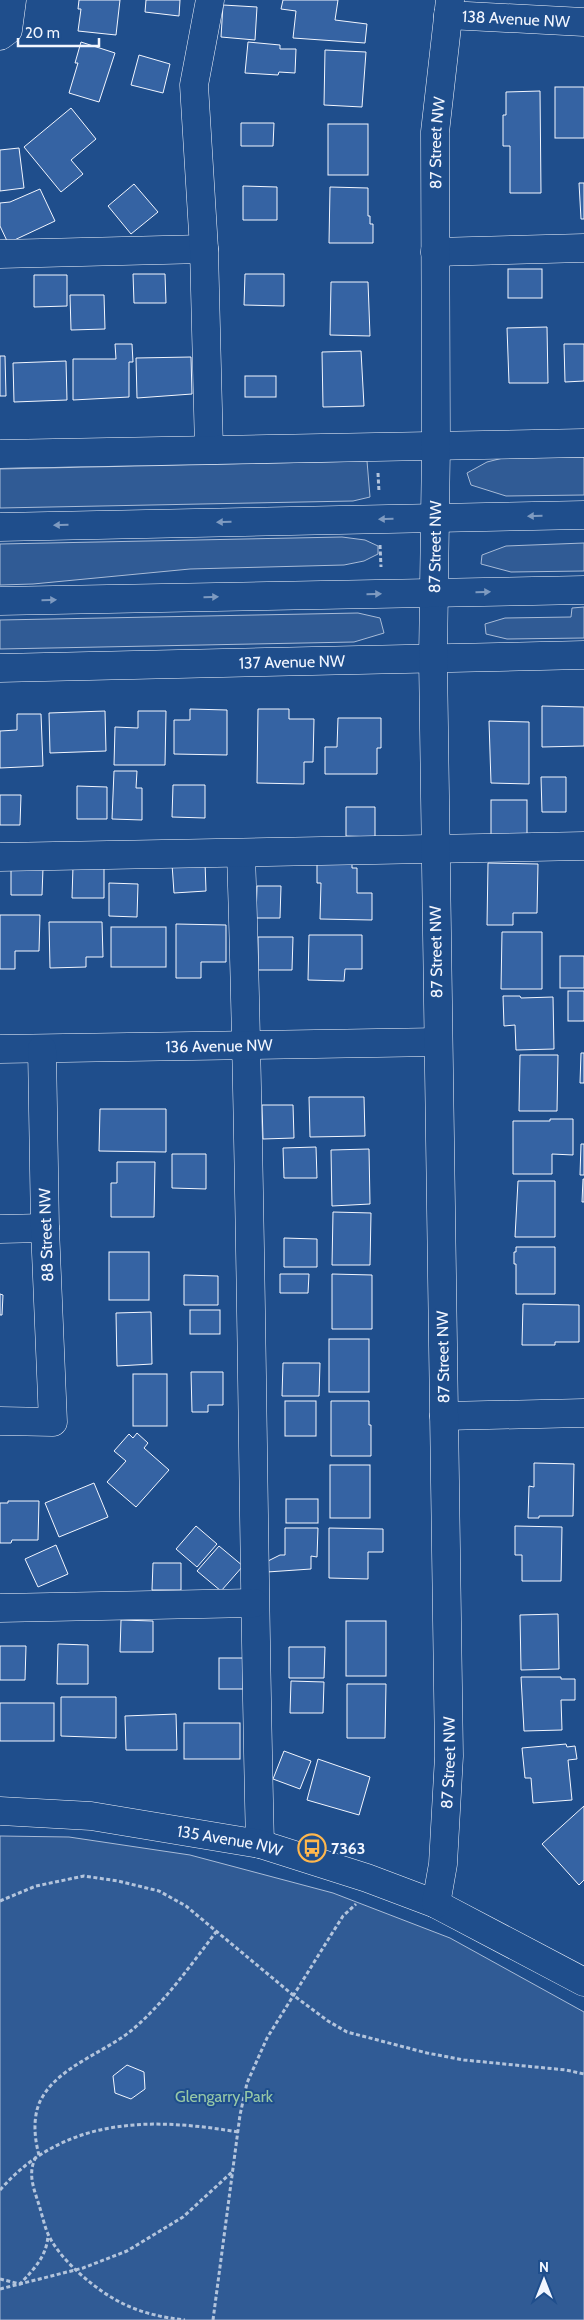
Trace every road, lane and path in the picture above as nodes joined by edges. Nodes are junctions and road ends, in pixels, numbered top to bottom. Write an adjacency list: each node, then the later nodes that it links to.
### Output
1 (12, 0): 5 (street)
2 (210, 0): 7 (street)
3 (449, 7): 4 (street, 138 Avenue NW); 8 (street, 87 Street NW)
4 (584, 22)
5 (0, 36)
6 (584, 248): 8 (street)
7 (204, 249): 9 (street); 13 (street)
8 (435, 252): 12 (street, 87 Street NW)
9 (0, 254)
10 (584, 443): 12 (street)
11 (377, 447): 12 (street); 13 (street); 17 (path)
12 (436, 447): 16 (street, 87 Street NW)
13 (209, 450): 14 (street)
14 (0, 454)
15 (584, 515): 16 (street, one-way to 16)
16 (435, 518): 17 (street, one-way to 17); 20 (street, 87 Street NW)
17 (380, 519): 18 (street, one-way to 18); 21 (path)
18 (0, 527)
19 (584, 590): 20 (street, one-way to 19)
20 (434, 593): 21 (street); 24 (street, 87 Street NW)
21 (382, 594): 22 (street, one-way to 21)
22 (0, 601)
23 (584, 655): 24 (street, 137 Avenue NW)
24 (433, 659): 25 (street, 137 Avenue NW); 27 (street, 87 Street NW)
25 (0, 668)
26 (584, 846): 27 (street)
27 (435, 849): 28 (street); 30 (street, 87 Street NW)
28 (242, 854): 29 (street); 31 (street)
29 (0, 857)
30 (438, 1042): 31 (street, 136 Avenue NW); 37 (street, 87 Street NW)
31 (248, 1046): 33 (street, 136 Avenue NW); 39 (street)
32 (0, 1049): 33 (street, 136 Avenue NW)
33 (42, 1049): 34 (street, 88 Street NW)
34 (45, 1228): 35 (street); 38 (street, 88 Street NW)
35 (0, 1229)
36 (584, 1413): 37 (street)
37 (444, 1416): 45 (street, 87 Street NW)
38 (0, 1421)
39 (254, 1603): 40 (street); 42 (street)
40 (0, 1608)
41 (0, 1811): 42 (street, 135 Avenue NW)
42 (260, 1844): 45 (street, 135 Avenue NW)
43 (360, 1900): 48 (path)
44 (0, 1902): 46 (path)
45 (436, 1904): 47 (street, 135 Avenue NW)
46 (216, 1932): 48 (path); 51 (path)
47 (584, 1982)
48 (293, 1995): 49 (path); 50 (path)
49 (584, 2074)
50 (238, 2132): 51 (path); 52 (path)
51 (38, 2156): 53 (path); 54 (path)
52 (233, 2171): 55 (path); 60 (path)
53 (0, 2190)
54 (48, 2234): 55 (path); 57 (path)
55 (76, 2270): 57 (path); 59 (path)
56 (0, 2279): 57 (path)
57 (20, 2284): 58 (path)
58 (0, 2289)
59 (185, 2320)
60 (213, 2320)

